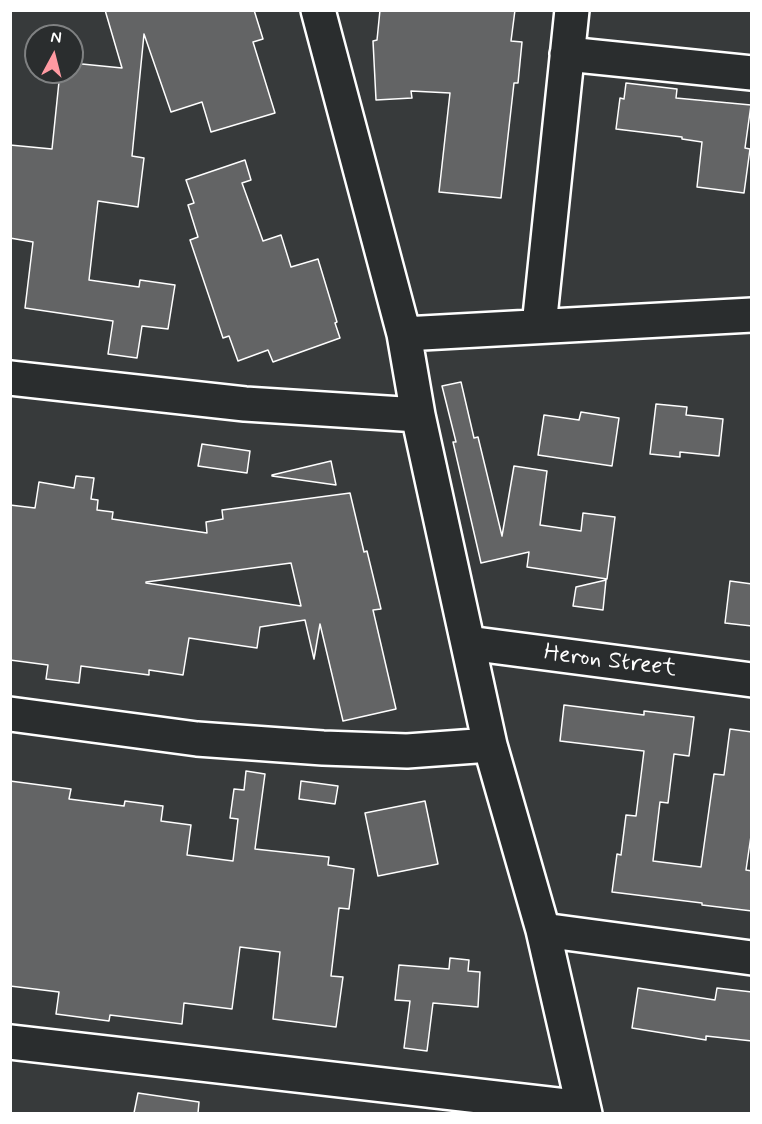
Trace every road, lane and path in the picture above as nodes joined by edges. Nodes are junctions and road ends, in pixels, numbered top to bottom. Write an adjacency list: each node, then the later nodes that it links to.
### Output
1 (318, 10): 7 (street)
2 (572, 10): 3 (street)
3 (567, 54): 4 (street); 6 (street)
4 (752, 72)
5 (752, 315): 6 (street)
6 (539, 326): 7 (street)
7 (404, 334): 9 (street)
8 (10, 378): 9 (street)
9 (418, 415): 10 (street)
10 (468, 643): 11 (street, Heron Street); 13 (street)
11 (752, 680)
12 (10, 714): 13 (street)
13 (490, 745): 14 (street)
14 (543, 930): 15 (street); 17 (street)
15 (752, 958)
16 (10, 1042): 17 (street)
17 (584, 1111)

